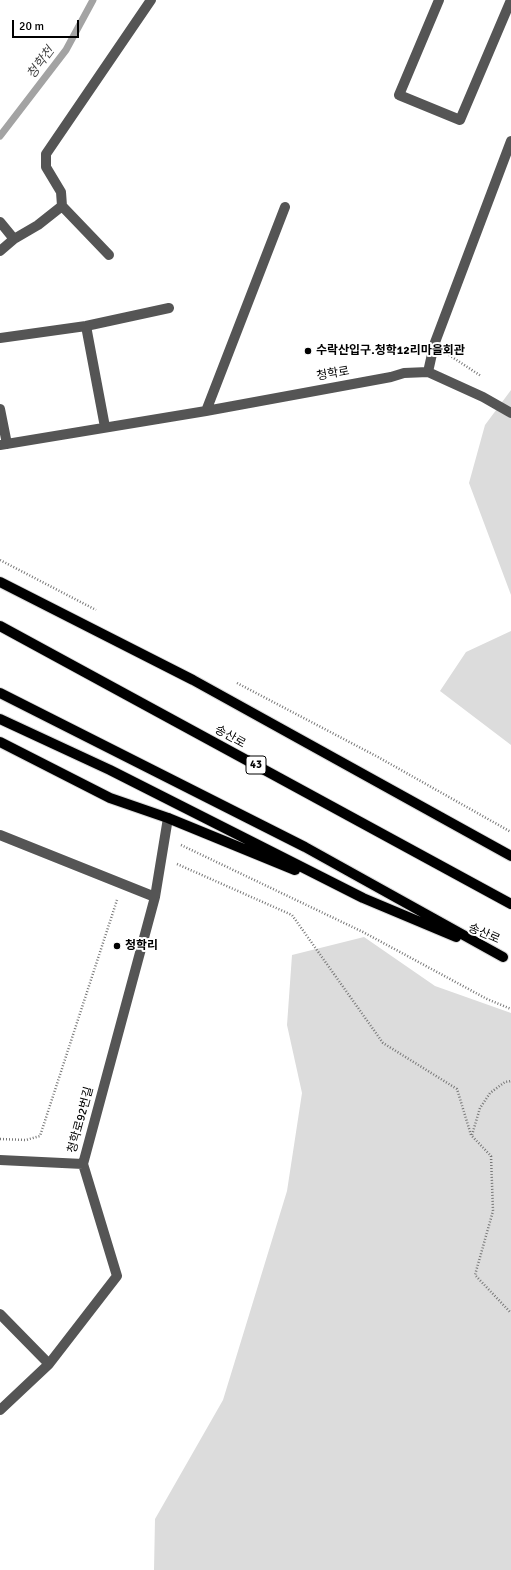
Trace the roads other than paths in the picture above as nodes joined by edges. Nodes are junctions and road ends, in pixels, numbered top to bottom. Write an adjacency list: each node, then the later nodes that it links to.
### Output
1 (151, 0): 5 (street)
2 (439, 0): 3 (street)
3 (511, 0)
4 (511, 141): 14 (street)
5 (62, 206): 8 (street); 10 (street)
6 (285, 207): 16 (street)
7 (0, 222): 8 (street)
8 (14, 239): 9 (street)
9 (0, 251)
10 (109, 255)
11 (168, 308): 12 (street)
12 (86, 326): 13 (street); 18 (street)
13 (0, 338)
14 (428, 372): 16 (street, 청학로); 17 (street)
15 (0, 409): 19 (street)
16 (206, 411): 18 (street, 청학로)
17 (511, 413)
18 (105, 427): 19 (street, 청학로)
19 (3, 444)
20 (0, 582): 27 (main road)
21 (0, 626): 30 (main road, 송산로 / 43)
22 (0, 693): 31 (main road, 송산로)
23 (0, 719): 29 (main road, 송산로)
24 (0, 742): 25 (main road)
25 (168, 818): 28 (street, 청학로92번길); 29 (main road)
26 (0, 835): 28 (street)
27 (511, 856)
28 (155, 897): 33 (street, 청학로92번길)
29 (363, 898): 31 (main road, 송산로)
30 (511, 904)
31 (507, 959)
32 (0, 1160): 33 (street)
33 (83, 1164): 35 (street, 청학로92번길)
34 (0, 1314): 35 (street)
35 (49, 1364): 36 (street, 청학로92번길)
36 (0, 1410)

